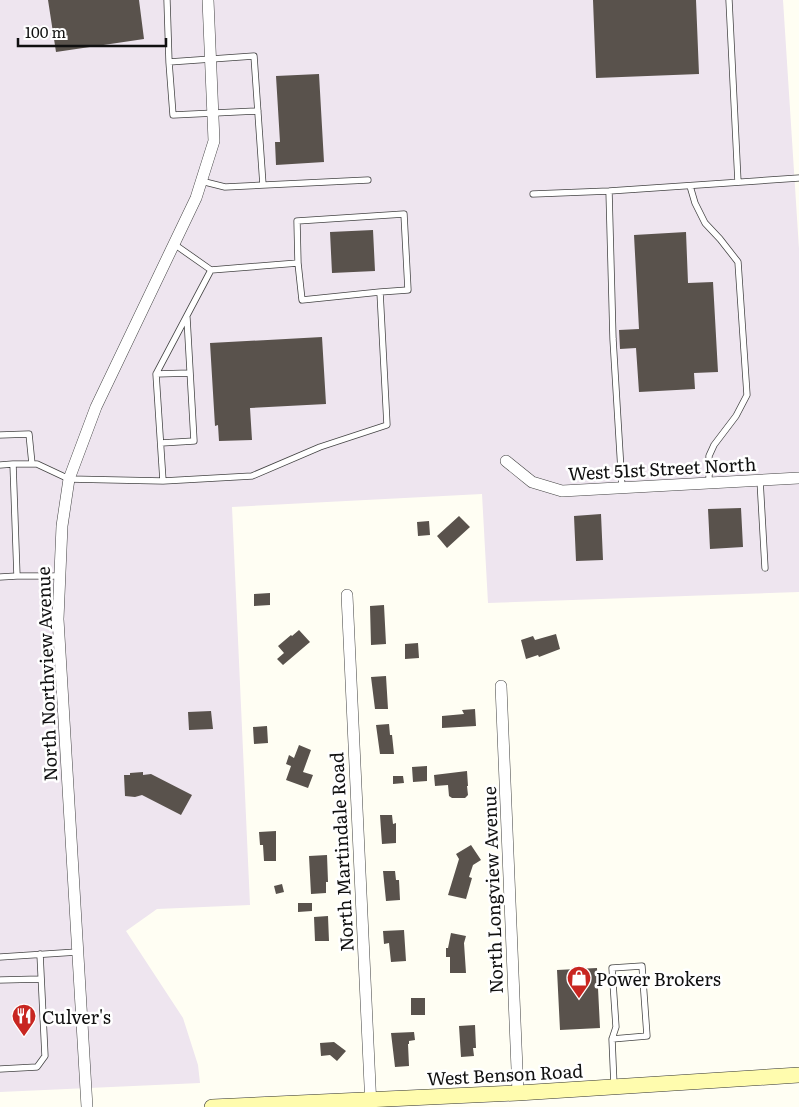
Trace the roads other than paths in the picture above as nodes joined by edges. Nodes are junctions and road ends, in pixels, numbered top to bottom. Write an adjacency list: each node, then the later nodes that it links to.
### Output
1 (167, 0): 5 (lane)
2 (208, 0): 4 (street, North Northview Avenue)
3 (729, 0): 11 (lane)
4 (211, 59): 5 (lane); 6 (lane); 7 (street, North Northview Avenue)
5 (170, 62): 7 (lane)
6 (258, 111): 7 (lane); 12 (lane)
7 (214, 112): 10 (street, North Northview Avenue)
8 (799, 178): 11 (lane)
9 (368, 180): 12 (lane)
10 (201, 181): 12 (lane); 16 (street, North Northview Avenue)
11 (738, 182): 13 (lane)
12 (263, 185)
13 (690, 186): 14 (lane); 33 (lane)
14 (608, 191): 15 (lane); 34 (lane)
15 (533, 194)
16 (174, 244): 18 (lane); 30 (street, North Northview Avenue)
17 (298, 263): 18 (lane); 19 (lane); 19 (lane)
18 (211, 270): 20 (lane)
19 (380, 292): 32 (lane)
20 (187, 316): 21 (lane); 22 (lane)
21 (190, 372): 22 (lane); 24 (lane)
22 (156, 374): 24 (lane)
23 (0, 435): 27 (lane)
24 (160, 442): 32 (lane)
25 (506, 462): 34 (street, West 51st Street North)
26 (13, 464): 27 (lane); 28 (lane); 36 (lane)
27 (32, 464): 30 (lane)
28 (0, 465)
29 (799, 478): 31 (street, West 51st Street North)
30 (69, 479): 32 (lane); 37 (street, North Northview Avenue)
31 (760, 480): 33 (street, West 51st Street North); 35 (lane)
32 (163, 481)
33 (709, 483): 34 (street, West 51st Street North)
34 (622, 487)
35 (765, 568)
36 (17, 576): 37 (lane); 38 (lane)
37 (59, 576): 41 (street, North Northview Avenue)
38 (0, 577)
39 (347, 595): 51 (street, North Martindale Road)
40 (501, 686): 50 (street, North Longview Avenue)
41 (76, 952): 42 (lane); 52 (street, North Northview Avenue)
42 (40, 954): 43 (lane); 44 (lane)
43 (0, 957)
44 (41, 979): 45 (lane); 47 (lane)
45 (0, 980)
46 (612, 1039): 46 (lane); 49 (lane)
47 (0, 1069)
48 (799, 1075): 49 (main road, West Benson Road)
49 (614, 1087): 50 (main road, West Benson Road)
50 (518, 1093): 51 (main road, West Benson Road)
51 (371, 1104): 53 (main road, West Benson Road)
52 (86, 1107)
53 (212, 1107)

